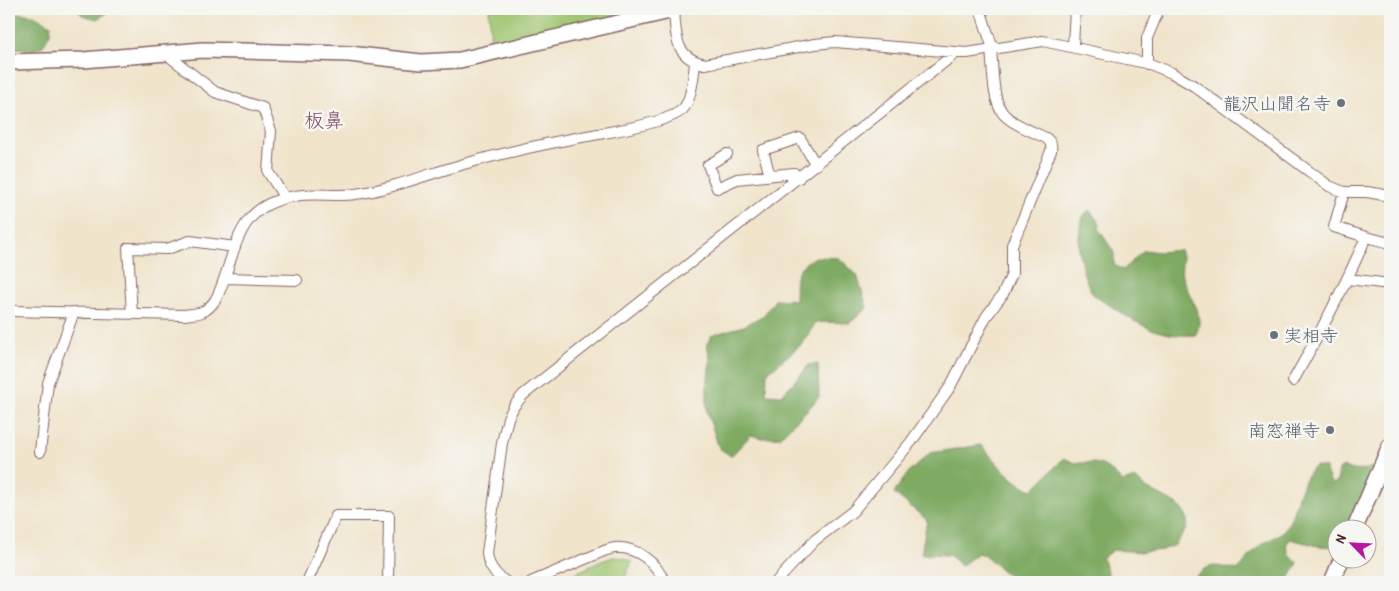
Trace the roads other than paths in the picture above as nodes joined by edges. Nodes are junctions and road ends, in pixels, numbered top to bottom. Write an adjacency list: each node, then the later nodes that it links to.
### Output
1 (674, 9): 8 (street); 10 (street)
2 (980, 9): 6 (street)
3 (1075, 9): 5 (street)
4 (1159, 9): 11 (street)
5 (1073, 46): 6 (street); 11 (street)
6 (992, 49): 7 (street); 39 (street)
7 (957, 52): 10 (street); 13 (street)
8 (165, 53): 9 (street); 18 (street)
9 (9, 62)
10 (695, 62): 18 (street)
11 (1147, 64): 16 (street)
12 (727, 154): 14 (street)
13 (816, 165): 14 (street); 15 (street)
14 (770, 176): 15 (street)
15 (799, 178): 36 (street)
16 (1344, 192): 17 (street); 19 (street)
17 (1390, 196)
18 (285, 198): 21 (street)
19 (1366, 237): 20 (street); 23 (street)
20 (1390, 243)
21 (235, 246): 22 (street); 28 (street)
22 (225, 278): 24 (street); 28 (street)
23 (1348, 279): 25 (street); 29 (street)
24 (297, 280)
25 (1390, 284)
26 (9, 311): 27 (street)
27 (74, 312): 28 (street); 31 (street)
28 (132, 314)
29 (1292, 380)
30 (1390, 446): 32 (street)
31 (40, 452)
32 (1359, 518)
33 (1338, 568): 40 (street)
34 (307, 582): 35 (street)
35 (388, 582)
36 (506, 582)
37 (532, 582): 38 (street)
38 (664, 582)
39 (776, 582)
40 (1332, 582)

